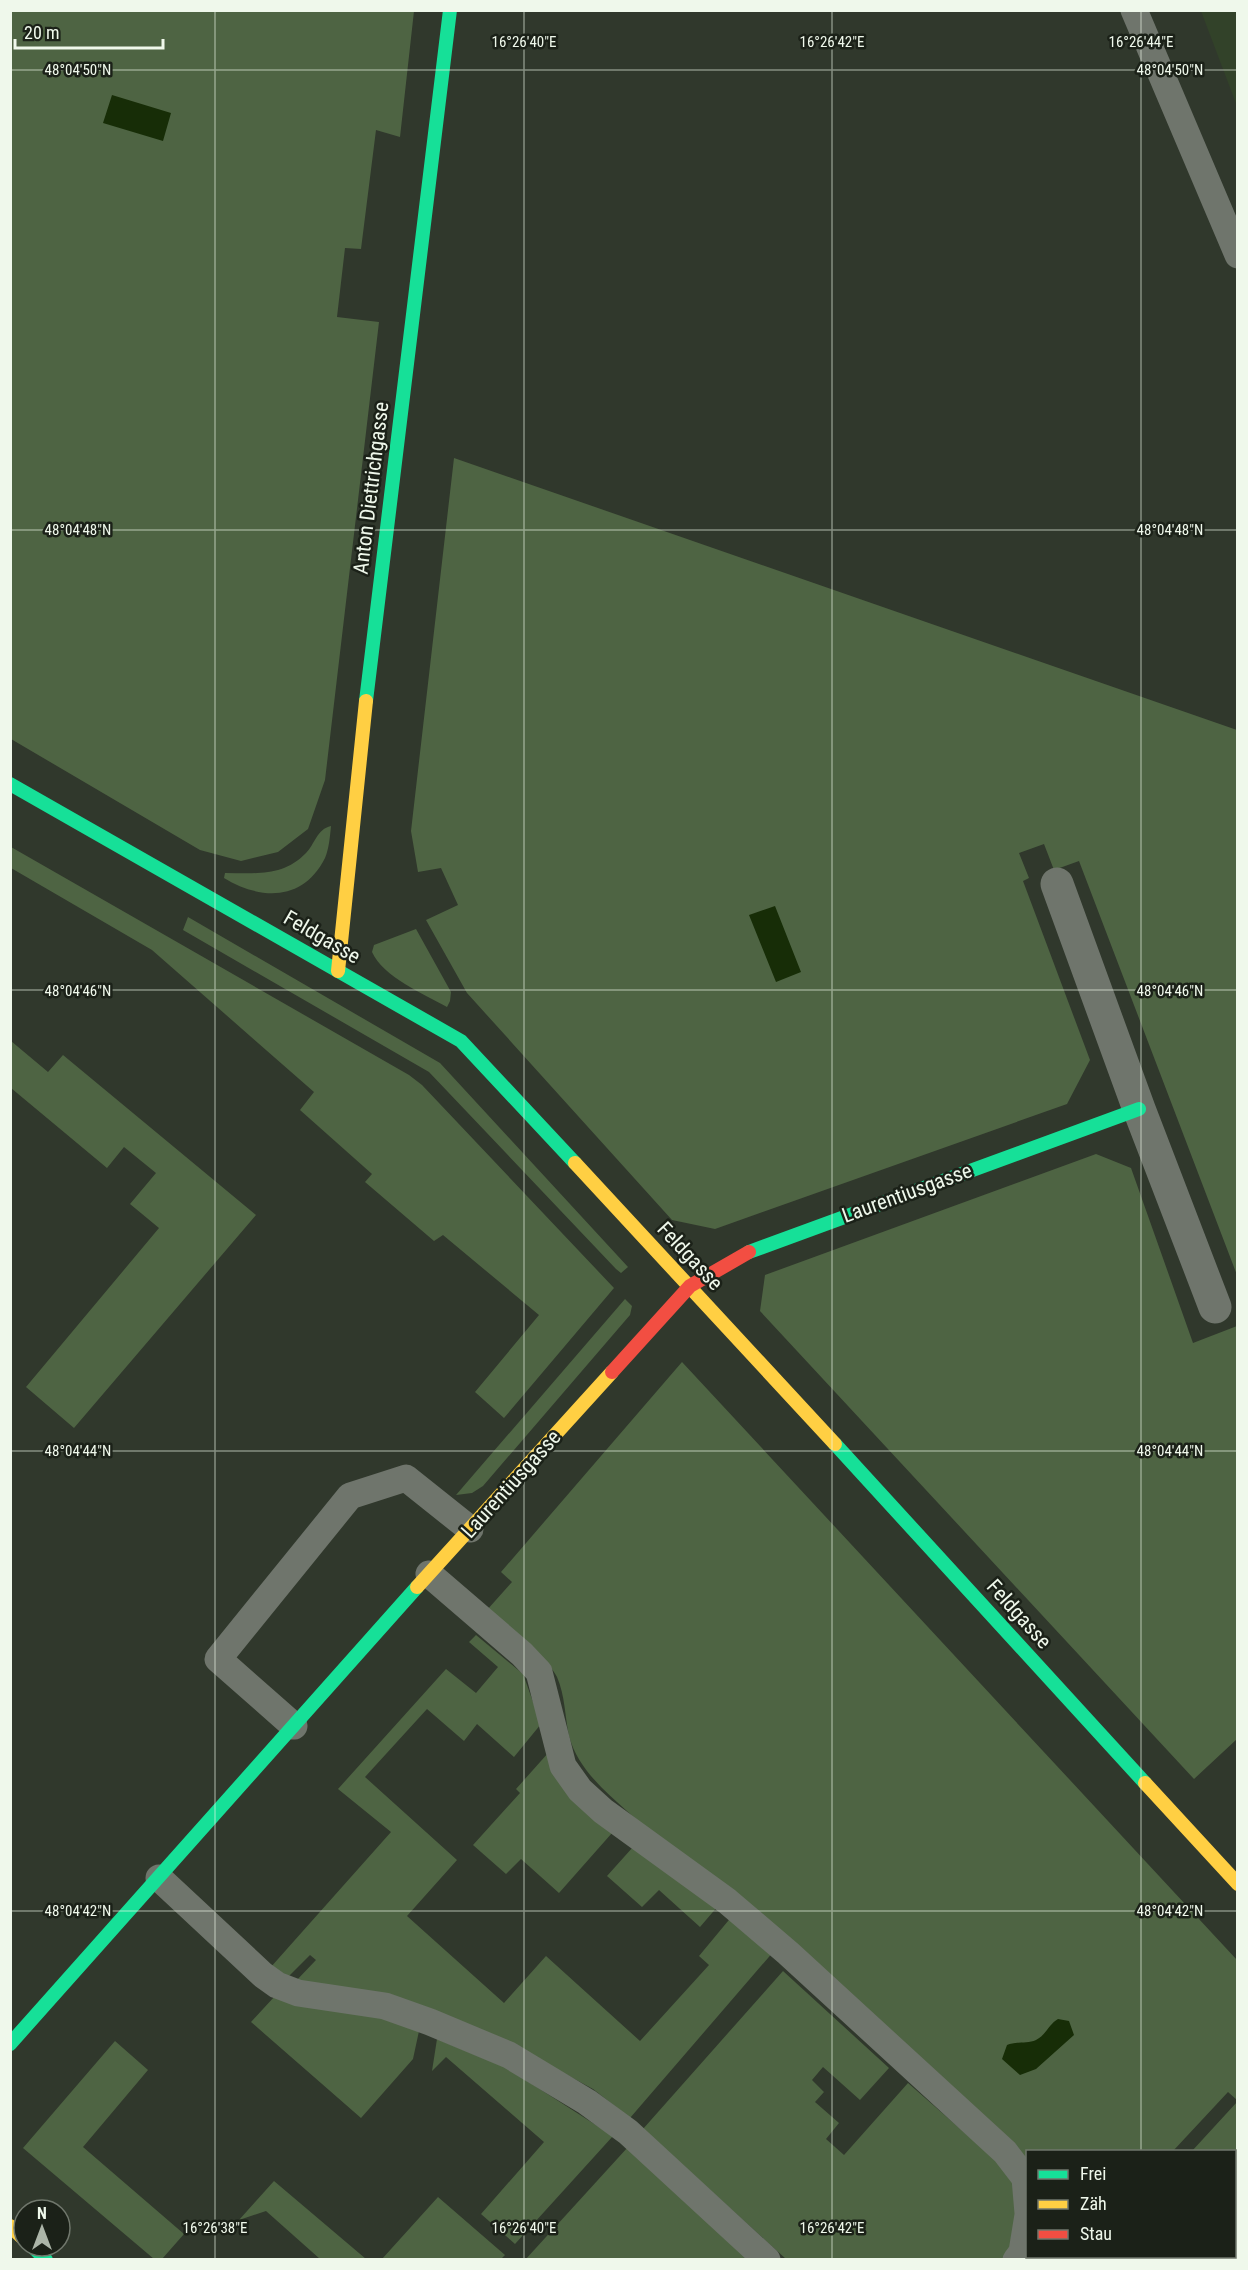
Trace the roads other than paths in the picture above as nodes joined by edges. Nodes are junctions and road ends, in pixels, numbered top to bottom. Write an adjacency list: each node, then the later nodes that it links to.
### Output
1 (450, 10): 6 (street, Anton Diettrichgasse)
2 (1134, 10): 3 (lane)
3 (1238, 255)
4 (10, 784): 6 (street, Feldgasse)
5 (1057, 884): 7 (street)
6 (338, 971): 8 (street, Feldgasse)
7 (1139, 1109): 8 (street, Laurentiusgasse); 9 (street)
8 (690, 1286): 10 (street, Laurentiusgasse); 14 (street, Feldgasse)
9 (1215, 1306)
10 (470, 1529): 11 (street, Laurentiusgasse); 12 (lane)
11 (429, 1574): 12 (street, Laurentiusgasse); 16 (lane)
12 (294, 1726): 13 (street, Laurentiusgasse)
13 (159, 1878): 15 (street, Laurentiusgasse); 18 (lane)
14 (1238, 1884)
15 (10, 2044)
16 (1026, 2190)
17 (1026, 2227): 19 (lane)
18 (767, 2259)
19 (1016, 2259)

